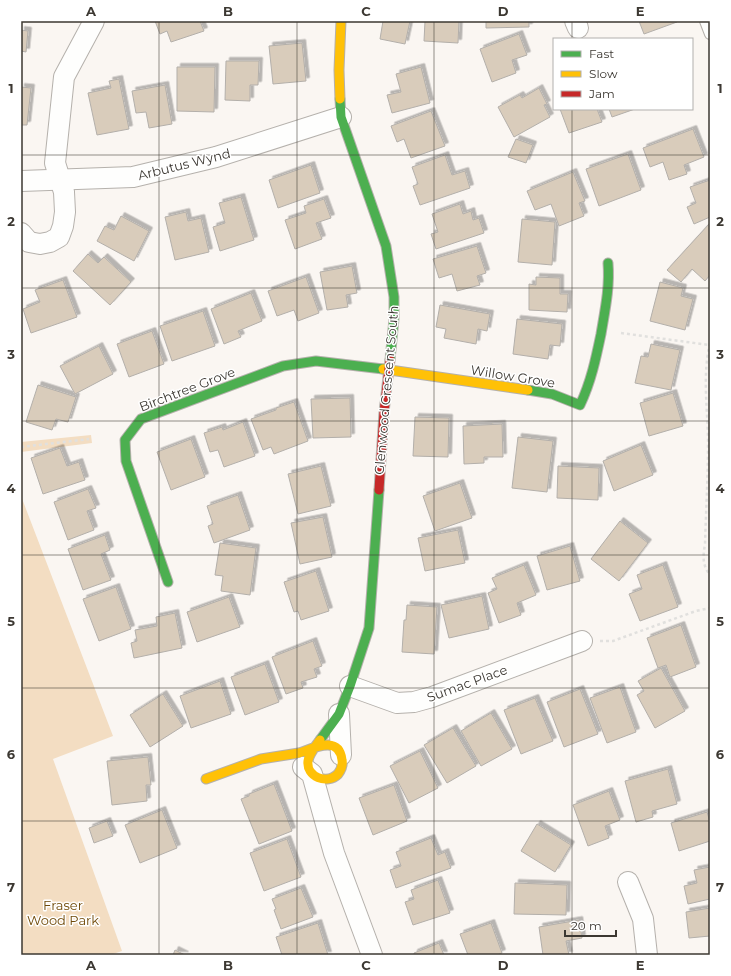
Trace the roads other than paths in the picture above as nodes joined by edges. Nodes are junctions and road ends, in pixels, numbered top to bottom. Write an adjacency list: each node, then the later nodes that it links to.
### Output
1 (94, 21): 6 (street)
2 (341, 21): 5 (street, Glenwood Crescent South)
3 (705, 21): 4 (lane)
4 (710, 34)
5 (341, 117): 6 (street, Arbutus Wynd); 10 (street, Glenwood Crescent South)
6 (60, 180): 7 (street, Arbutus Wynd); 8 (street)
7 (21, 181)
8 (21, 233)
9 (608, 263): 10 (street, Willow Grove)
10 (388, 371): 11 (street, Birchtree Grove); 13 (street, Glenwood Crescent South)
11 (168, 582)
12 (582, 641): 13 (street, Sumac Place)
13 (350, 686): 14 (street, Glenwood Crescent South)
14 (339, 714): 15 (street, Glenwood Crescent South); 16 (street, Glenwood Crescent South)
15 (316, 747): 16 (street); 17 (street); 18 (street)
16 (341, 755): 19 (street)
17 (280, 756): 18 (street); 20 (street)
18 (312, 774): 19 (street); 21 (street)
19 (337, 775): 21 (street)
20 (206, 779)
21 (324, 812): 23 (street)
22 (628, 882): 24 (street)
23 (372, 955)
24 (647, 955)

